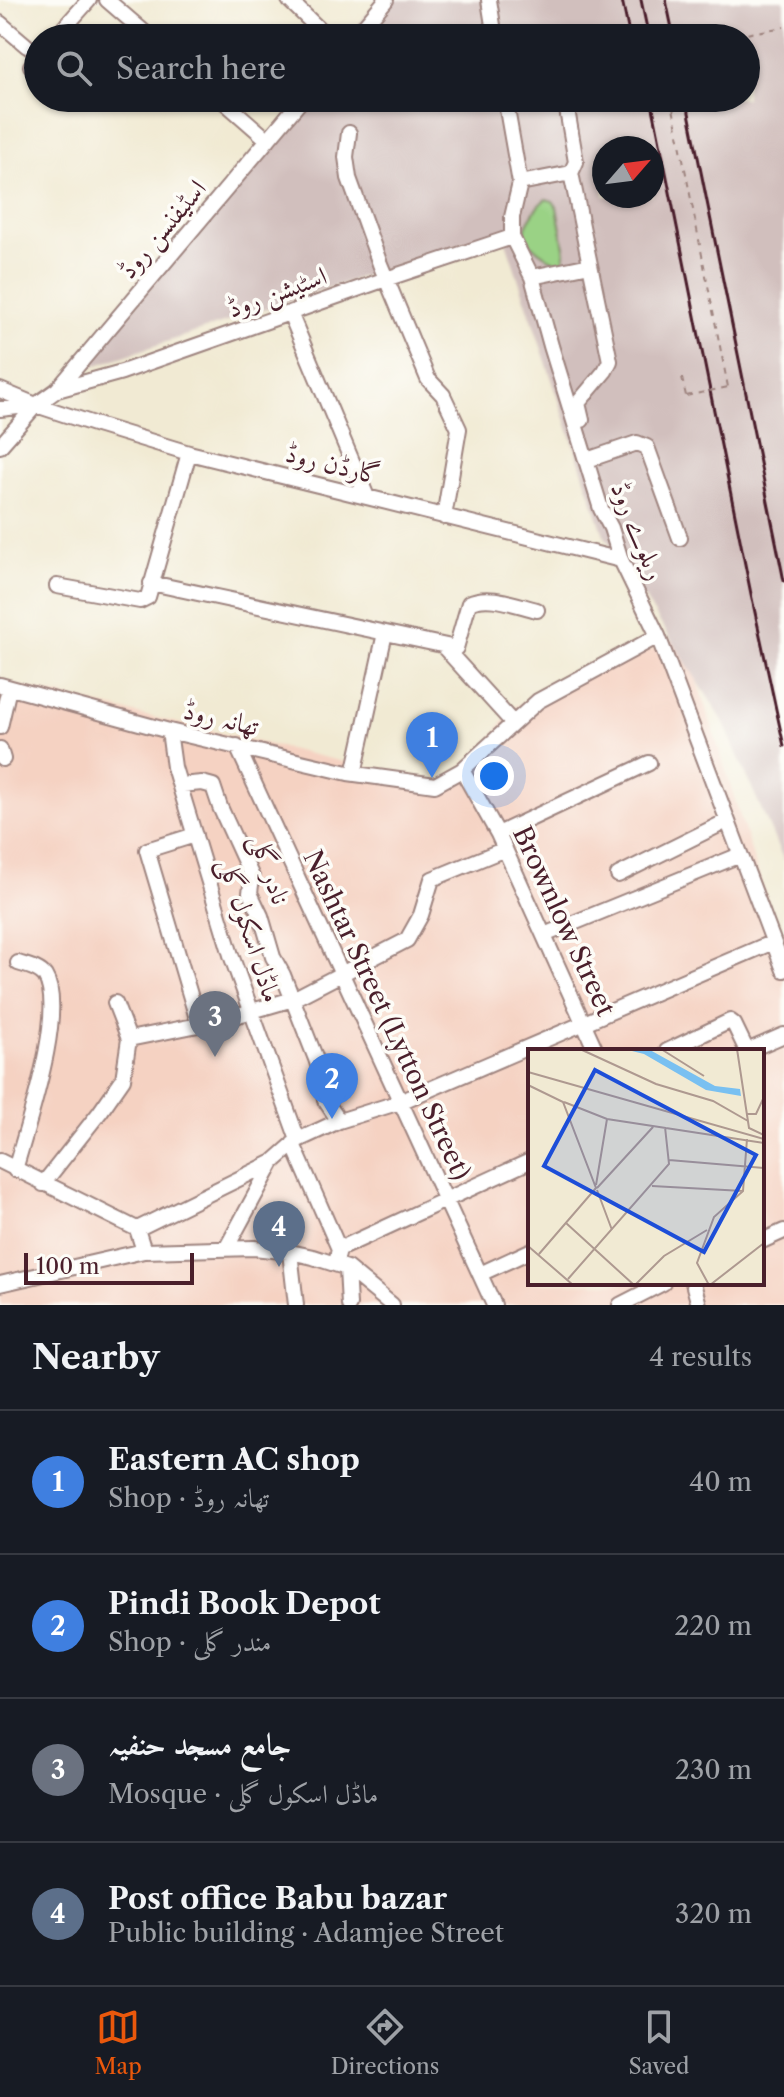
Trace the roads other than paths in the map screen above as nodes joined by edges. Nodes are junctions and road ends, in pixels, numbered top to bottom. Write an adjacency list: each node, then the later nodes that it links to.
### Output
1 (89, 0): 7 (street)
2 (107, 0): 8 (street)
3 (289, 0): 9 (street)
4 (386, 0): 10 (street)
5 (489, 0): 11 (street)
6 (0, 23): 12 (street)
7 (68, 24)
8 (135, 24)
9 (314, 24)
10 (366, 24)
11 (493, 24)
12 (24, 43)
13 (236, 112): 18 (street)
14 (291, 112): 18 (street, اسٹیفنسن روڈ)
15 (507, 112): 20 (street)
16 (567, 112): 19 (street)
17 (349, 133): 24 (street)
18 (268, 140): 27 (street, اسٹیفنسن روڈ)
19 (571, 173): 20 (street); 22 (street)
20 (520, 183): 21 (street)
21 (512, 237): 23 (street, ریلوے روڈ); 24 (street, اسٹیشن روڈ)
22 (590, 265): 23 (street); 32 (street)
23 (532, 277): 35 (street, ریلوے روڈ)
24 (386, 279): 25 (street, اسٹیشن روڈ); 34 (street)
25 (290, 313): 27 (street, اسٹیشن روڈ); 33 (street)
26 (0, 390): 28 (street, گارڈن روڈ)
27 (57, 390): 28 (street)
28 (36, 405): 29 (street); 30 (street); 31 (street, گارڈن روڈ)
29 (0, 409)
30 (0, 446)
31 (189, 453): 33 (street, گارڈن روڈ); 38 (street)
32 (593, 458): 35 (street); 36 (street)
33 (367, 497): 34 (street, گارڈن روڈ)
34 (444, 517): 37 (street, گارڈن روڈ)
35 (611, 528): 37 (street, ریلوے روڈ)
36 (680, 538)
37 (621, 560): 42 (street, ریلوے روڈ)
38 (151, 583): 39 (street); 41 (street)
39 (57, 586)
40 (537, 610): 43 (street)
41 (385, 633): 43 (street); 51 (street)
42 (658, 636): 45 (street); 53 (street, ریلوے روڈ)
43 (442, 645): 45 (street)
44 (4, 686): 46 (street); 47 (street, تھانہ روڈ)
45 (513, 723): 50 (street)
46 (0, 727)
47 (169, 731): 48 (street, تھانہ روڈ); 52 (street, ماڈل اسکول گلی)
48 (237, 746): 51 (street, تھانہ روڈ); 63 (street, Nashtar Street (Lytton Street))
49 (649, 763): 54 (street)
50 (462, 770): 51 (street, تھانہ روڈ); 54 (street, Brownlow Street)
51 (354, 774)
52 (180, 785): 55 (street, ماڈل اسکول گلی); 64 (street, نادر گلی)
53 (727, 821): 57 (street, ریلوے روڈ); 58 (street)
54 (498, 834): 56 (street, Brownlow Street)
55 (195, 835): 66 (street, ماڈل اسکول گلی); 68 (street)
56 (505, 849): 59 (street, Brownlow Street); 63 (street)
57 (740, 855): 59 (street); 60 (street, ریلوے روڈ)
58 (618, 875)
59 (544, 935): 67 (street, Brownlow Street)
60 (773, 942): 62 (street, ریلوے روڈ); 67 (street)
61 (18, 963): 81 (street)
62 (784, 970)
63 (341, 974): 64 (street); 75 (street, Nashtar Street (Lytton Street))
64 (293, 999): 66 (street); 76 (street)
65 (115, 1003): 70 (street)
66 (251, 1011): 68 (street); 77 (street, ماڈل اسکول گلی)
67 (584, 1024): 71 (street, Brownlow Street); 75 (street)
68 (199, 1025): 70 (street)
69 (784, 1035): 74 (street)
70 (129, 1039): 82 (street)
71 (595, 1049)
72 (671, 1049): 73 (street)
73 (746, 1049)
74 (752, 1049)
75 (400, 1102): 76 (street); 83 (street, Nashtar Street (Lytton Street))
76 (339, 1121): 77 (street)
77 (296, 1142): 79 (street); 88 (street, ماڈل اسکول گلی)
78 (0, 1161): 81 (street)
79 (273, 1162): 84 (street); 87 (street)
80 (528, 1162): 83 (street)
81 (15, 1170): 82 (street)
82 (43, 1184): 84 (street)
83 (446, 1200): 88 (street); 93 (street, Nashtar Street (Lytton Street))
84 (137, 1229): 89 (street)
85 (784, 1231): 86 (street)
86 (764, 1240)
87 (227, 1247): 89 (street); 90 (street)
88 (339, 1249): 92 (street)
89 (144, 1251): 94 (street)
90 (290, 1252): 92 (street); 97 (street)
91 (528, 1252): 93 (street)
92 (341, 1266): 98 (street); 99 (street)
93 (480, 1274): 100 (street, Nashtar Street (Lytton Street))
94 (0, 1284)
95 (659, 1285): 101 (street)
96 (694, 1285): 102 (street)
97 (296, 1305)
98 (349, 1305)
99 (392, 1305)
100 (494, 1305)
101 (620, 1305)
102 (699, 1305)

